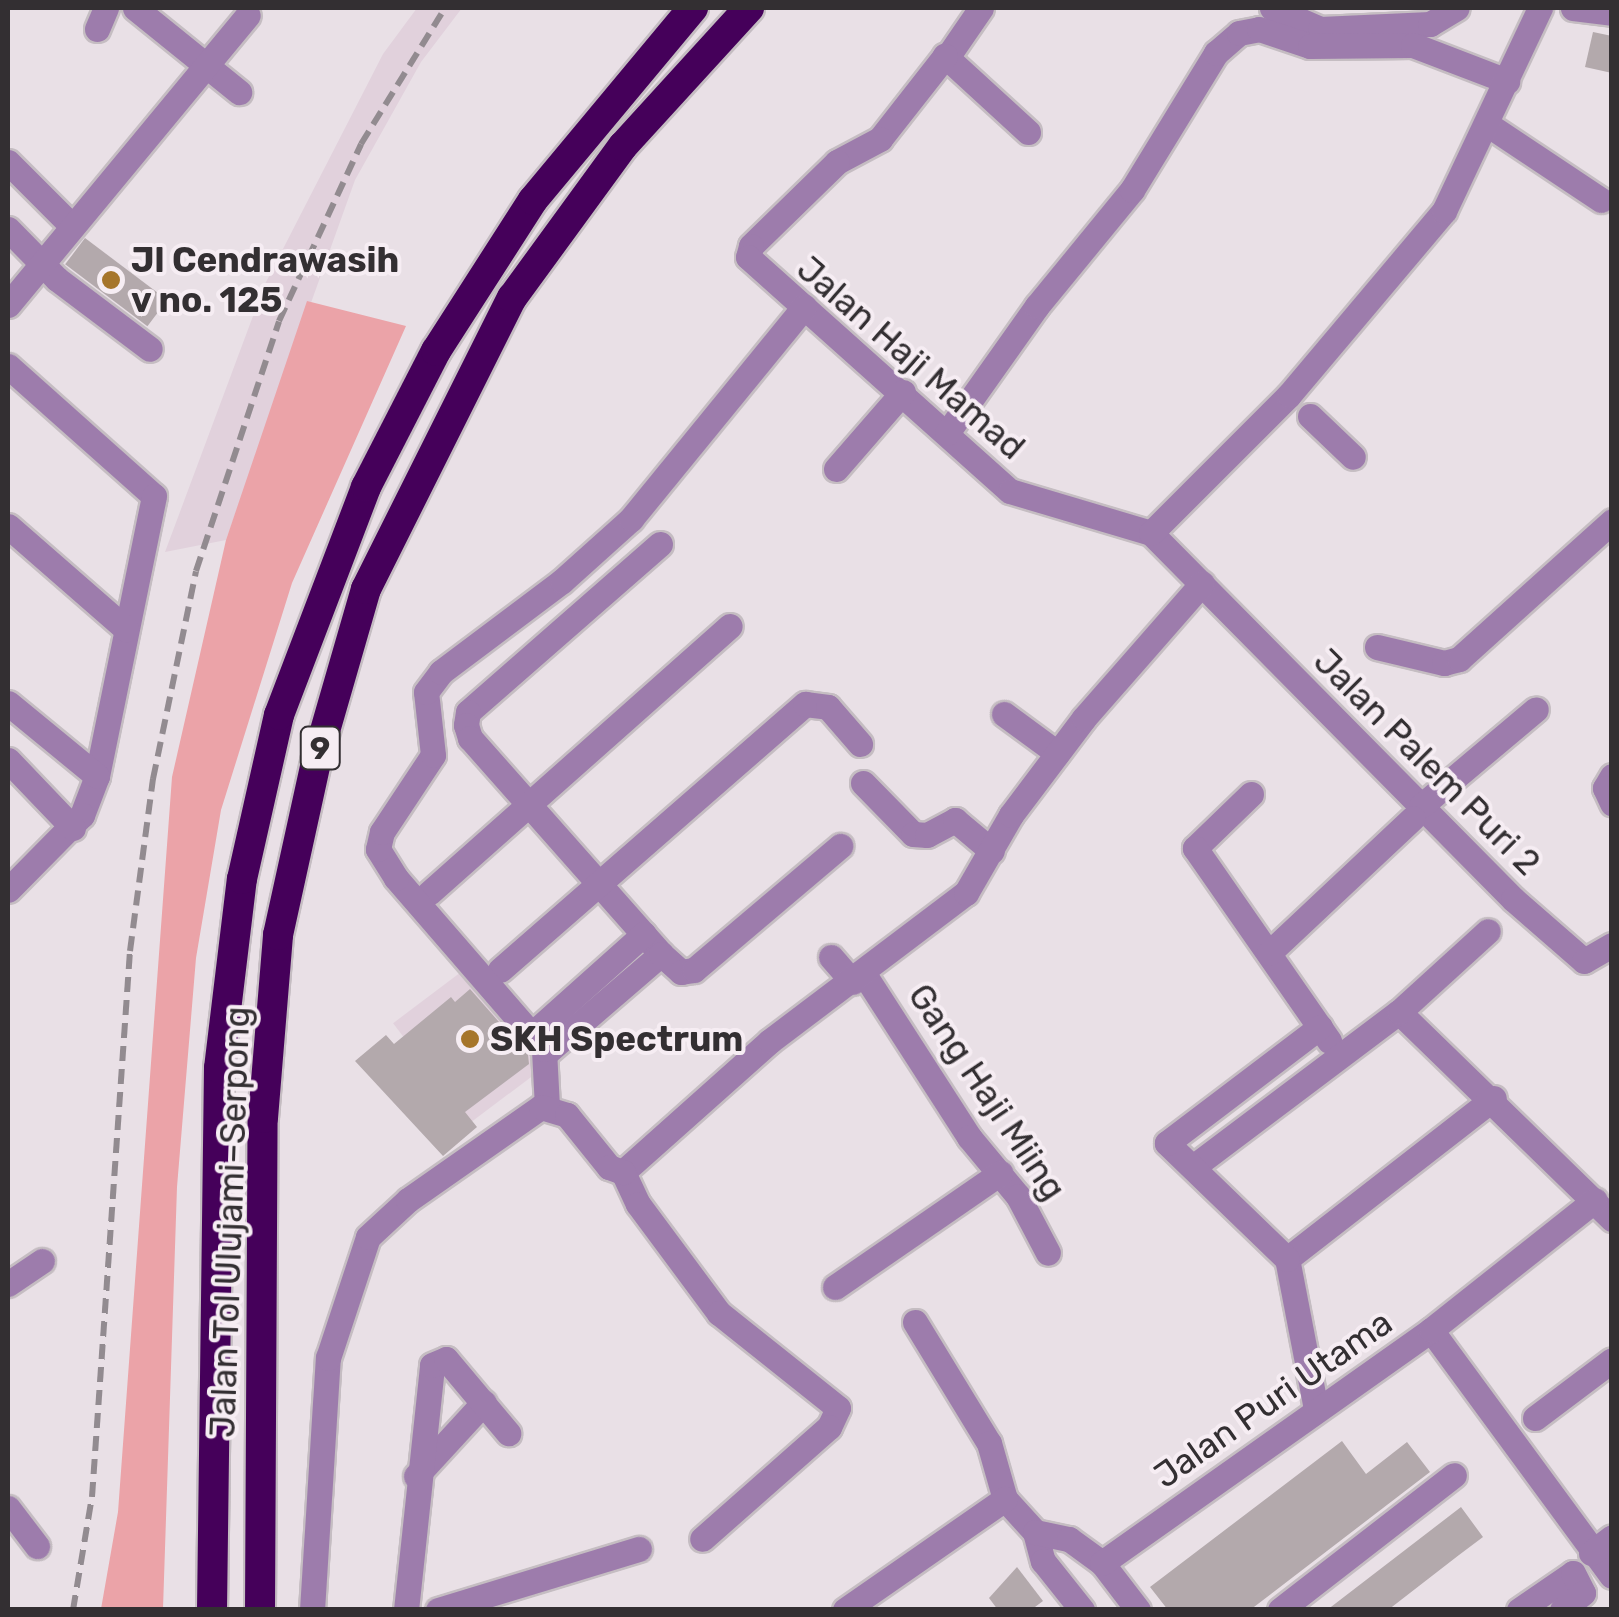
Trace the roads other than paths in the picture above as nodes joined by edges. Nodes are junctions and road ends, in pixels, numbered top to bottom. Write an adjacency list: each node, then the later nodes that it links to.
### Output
1 (135, 8): 12 (street)
2 (693, 8): 100 (highway, Jalan Tol Ulujami–Serpong / 9)
3 (750, 8): 101 (highway, Jalan Tol Ulujami–Serpong / 9)
4 (980, 8): 11 (street)
5 (1272, 8): 6 (street)
6 (1458, 8)
7 (1540, 8): 13 (street)
8 (1574, 8): 9 (street)
9 (1612, 13)
10 (248, 15): 12 (street)
11 (948, 56): 16 (street); 23 (street, Jalan Haji Mamad)
12 (202, 64): 14 (street); 19 (street)
13 (1506, 82): 15 (street); 28 (street)
14 (238, 92)
15 (1487, 124): 18 (street); 27 (street)
16 (1028, 132)
17 (8, 162): 19 (street)
18 (1601, 200)
19 (69, 224): 21 (street)
20 (8, 229): 21 (street)
21 (42, 263): 22 (street); 24 (street)
22 (8, 305)
23 (804, 307): 26 (street, Jalan Haji Mamad); 68 (street)
24 (150, 349)
25 (8, 366): 37 (street)
26 (904, 392): 28 (street, Jalan Haji Mamad); 30 (street)
27 (1298, 404): 29 (street); 33 (street)
28 (946, 433): 33 (street, Jalan Haji Mamad)
29 (1352, 457)
30 (836, 469)
31 (1612, 521): 38 (street)
32 (8, 526): 37 (street)
33 (1150, 533): 35 (street, Jalan Palem Puri 2)
34 (660, 544): 50 (street)
35 (1202, 583): 43 (street); 51 (street, Jalan Palem Puri 2)
36 (730, 626): 50 (street)
37 (126, 629): 45 (street)
38 (1377, 647)
39 (8, 703): 45 (street)
40 (1536, 709): 51 (street)
41 (1004, 714): 43 (street)
42 (860, 744): 55 (street)
43 (1057, 753): 54 (street)
44 (8, 760): 52 (street)
45 (97, 776): 52 (street)
46 (1612, 776): 49 (street)
47 (863, 782): 54 (street)
48 (1251, 794): 61 (street)
49 (1612, 803)
50 (529, 805): 55 (street); 57 (street)
51 (1417, 812): 60 (street, Jalan Palem Puri 2); 61 (street)
52 (73, 828): 56 (street)
53 (840, 846): 62 (street)
54 (992, 851): 65 (street)
55 (599, 883): 59 (street); 64 (street)
56 (8, 890)
57 (430, 893)
58 (1488, 932): 66 (street)
59 (644, 934): 62 (street); 68 (street)
60 (1612, 945)
61 (1269, 953): 67 (street)
62 (661, 954): 68 (street)
63 (831, 957): 65 (street, Gang Haji Miing)
64 (500, 970)
65 (858, 978): 73 (street); 74 (street, Gang Haji Miing)
66 (1399, 1012): 69 (street); 70 (street)
67 (1320, 1028): 69 (street); 72 (street)
68 (539, 1043): 71 (street)
69 (1341, 1057): 72 (street)
70 (1494, 1098): 75 (street); 77 (street)
71 (547, 1107): 73 (street); 102 (street)
72 (1193, 1167): 77 (street)
73 (623, 1172): 93 (street)
74 (1000, 1172): 76 (street, Gang Haji Miing); 80 (street)
75 (1603, 1210): 82 (street)
76 (1048, 1253)
77 (1287, 1259): 85 (street)
78 (42, 1260): 79 (street)
79 (8, 1284)
80 (835, 1287)
81 (915, 1322): 90 (street)
82 (1431, 1330): 85 (street, Jalan Puri Utama); 94 (street, Jalan Puri Utama)
83 (1612, 1360): 86 (street)
84 (484, 1402): 87 (street); 89 (street); 89 (street)
85 (1316, 1410): 97 (street, Jalan Puri Utama)
86 (1535, 1418)
87 (508, 1433)
88 (1454, 1475): 107 (street)
89 (416, 1476): 103 (street)
90 (1006, 1499): 92 (street); 105 (street)
91 (8, 1508): 95 (street)
92 (1034, 1532): 97 (street); 99 (street)
93 (702, 1539)
94 (1601, 1545): 98 (street, Jalan Puri Utama)
95 (37, 1546)
96 (639, 1549): 104 (street)
97 (1102, 1563): 106 (street)
98 (1611, 1575)
99 (1077, 1608)
100 (212, 1610)
101 (260, 1610)
102 (312, 1610)
103 (406, 1610)
104 (438, 1610)
105 (844, 1610)
106 (1138, 1610)
107 (1280, 1610)
108 (1519, 1610): 109 (street)
109 (1562, 1610)

